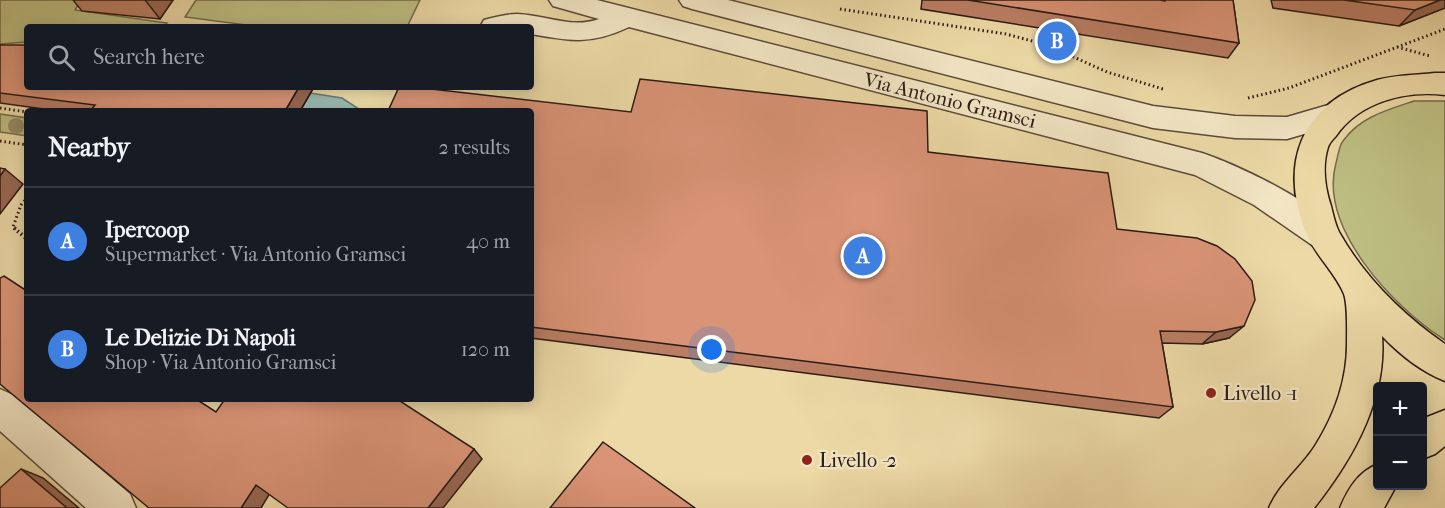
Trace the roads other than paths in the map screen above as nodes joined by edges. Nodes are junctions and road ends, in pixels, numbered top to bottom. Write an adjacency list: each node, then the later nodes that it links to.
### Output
1 (562, 0): 3 (street, Via Antonio Gramsci)
2 (692, 0): 8 (street, Via Antonio Gramsci)
3 (626, 17): 4 (street); 9 (street, Via Antonio Gramsci)
4 (534, 27)
5 (1440, 59): 7 (main road)
6 (1445, 84): 7 (main road)
7 (1380, 90): 8 (main road)
8 (1335, 114): 9 (main road)
9 (1323, 235): 10 (main road)
10 (1361, 292): 11 (main road); 17 (main road)
11 (1445, 364)
12 (0, 407): 16 (street)
13 (1445, 428): 14 (main road)
14 (1427, 437)
15 (1373, 489): 18 (main road)
16 (116, 508)
17 (1289, 508)
18 (1360, 508)

